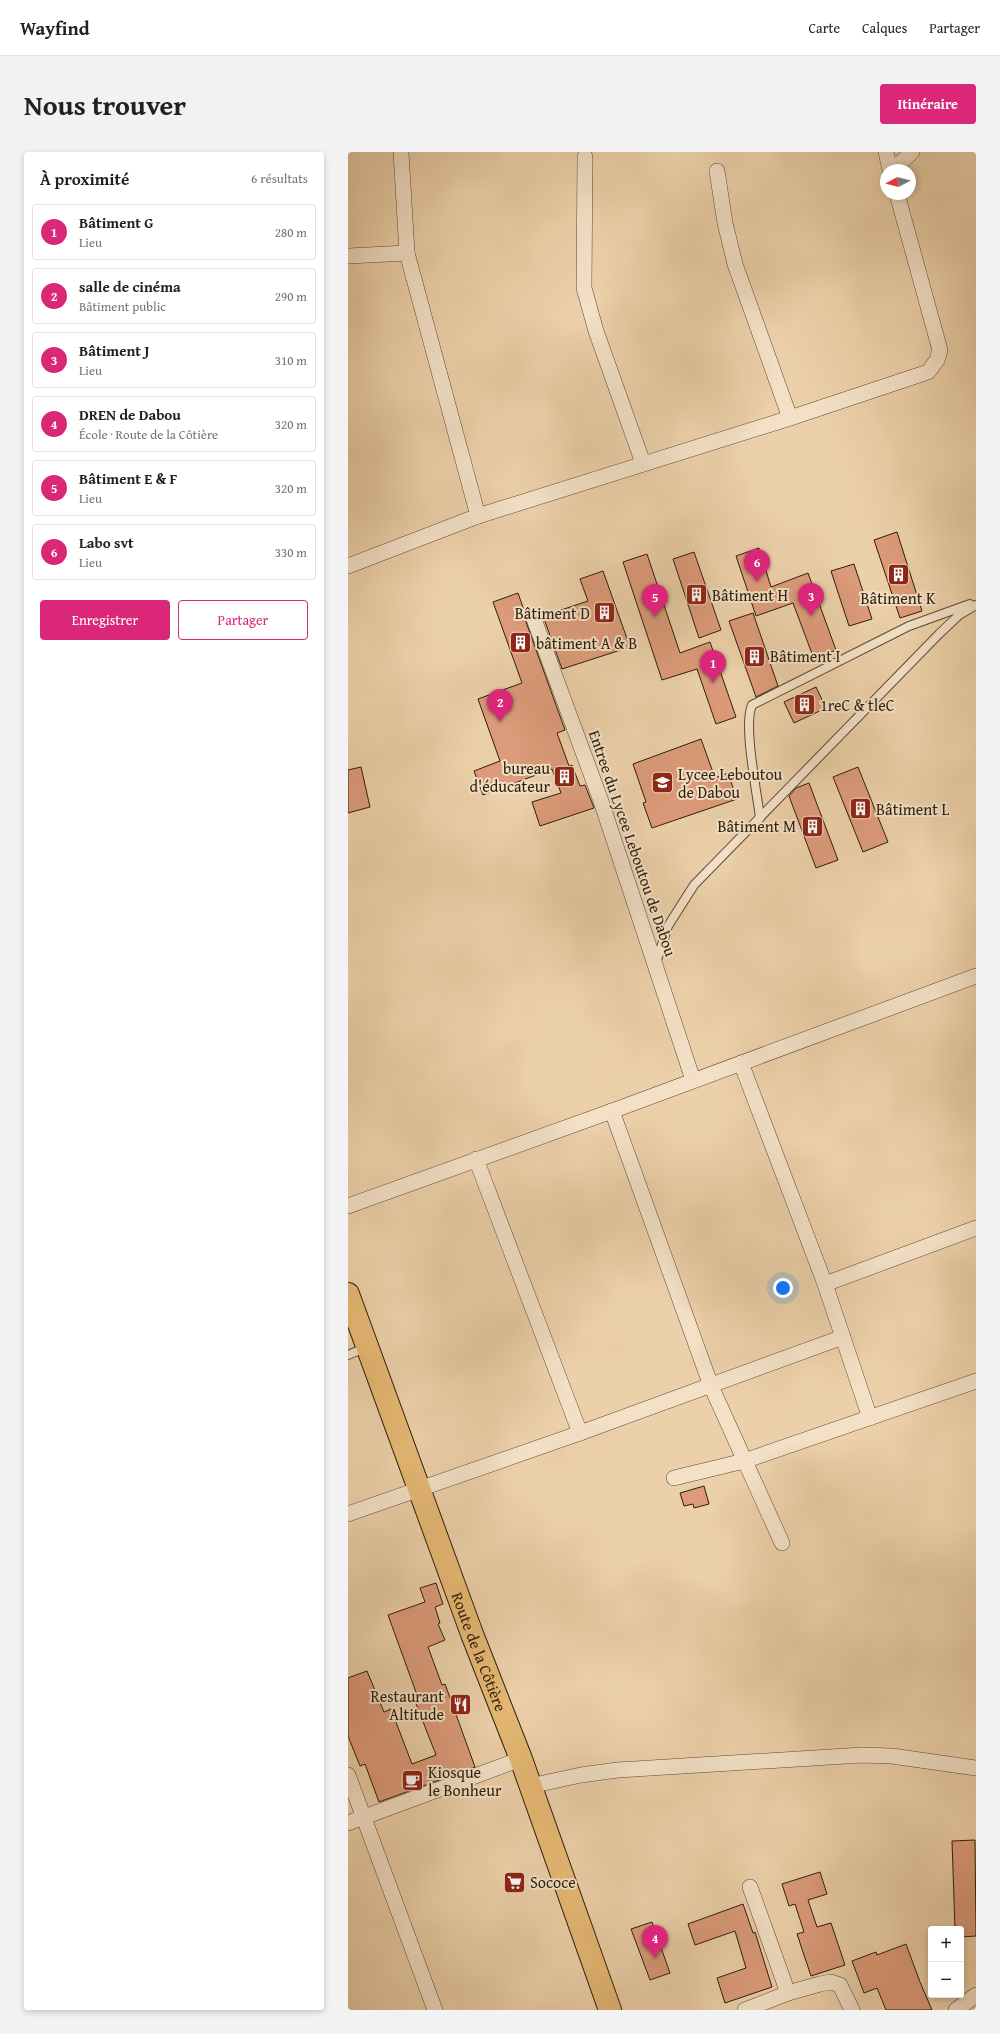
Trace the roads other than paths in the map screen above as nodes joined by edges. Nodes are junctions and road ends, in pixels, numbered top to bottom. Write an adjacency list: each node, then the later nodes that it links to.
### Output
1 (400, 152): 9 (street)
2 (886, 152): 5 (street)
3 (912, 152): 6 (street)
4 (585, 157): 12 (street)
5 (890, 164)
6 (899, 164)
7 (717, 171): 11 (street)
8 (899, 200): 11 (street)
9 (407, 253): 10 (street); 13 (street)
10 (348, 256)
11 (790, 418): 12 (street)
12 (643, 463): 13 (street)
13 (478, 516): 14 (street)
14 (348, 566)
15 (976, 603): 17 (lane); 17 (lane)
16 (534, 619): 18 (street, Entree du Lycee Leboutou de Dabou)
17 (760, 818): 18 (lane)
18 (656, 966): 21 (street, Entree du Lycee Leboutou de Dabou)
19 (976, 976): 20 (street)
20 (741, 1063): 21 (street); 26 (street)
21 (693, 1080): 22 (street)
22 (612, 1111): 23 (street); 32 (street)
23 (476, 1160): 24 (street); 34 (street)
24 (348, 1206)
25 (976, 1228): 26 (street)
26 (825, 1284): 28 (street)
27 (348, 1294): 29 (main road, Route de la Côtière)
28 (843, 1336): 32 (street); 33 (street)
29 (368, 1347): 30 (lane); 37 (main road, Route de la Côtière)
30 (348, 1355)
31 (976, 1381): 33 (street)
32 (711, 1386): 34 (street); 35 (street)
33 (870, 1418): 35 (street)
34 (580, 1433): 37 (street)
35 (744, 1461): 36 (street); 39 (street)
36 (674, 1478)
37 (419, 1489): 38 (street); 40 (main road, Route de la Côtière)
38 (348, 1514)
39 (782, 1543)
40 (521, 1759): 43 (main road, Route de la Côtière); 44 (street)
41 (976, 1768): 43 (street)
42 (348, 1775): 44 (street)
43 (530, 1786): 50 (main road, Route de la Côtière)
44 (363, 1817): 45 (street); 49 (street)
45 (348, 1822)
46 (750, 1887): 47 (street)
47 (788, 1993): 51 (street); 52 (street)
48 (976, 1995): 53 (street)
49 (434, 2010)
50 (610, 2010)
51 (745, 2010)
52 (852, 2010)
53 (956, 2010)

